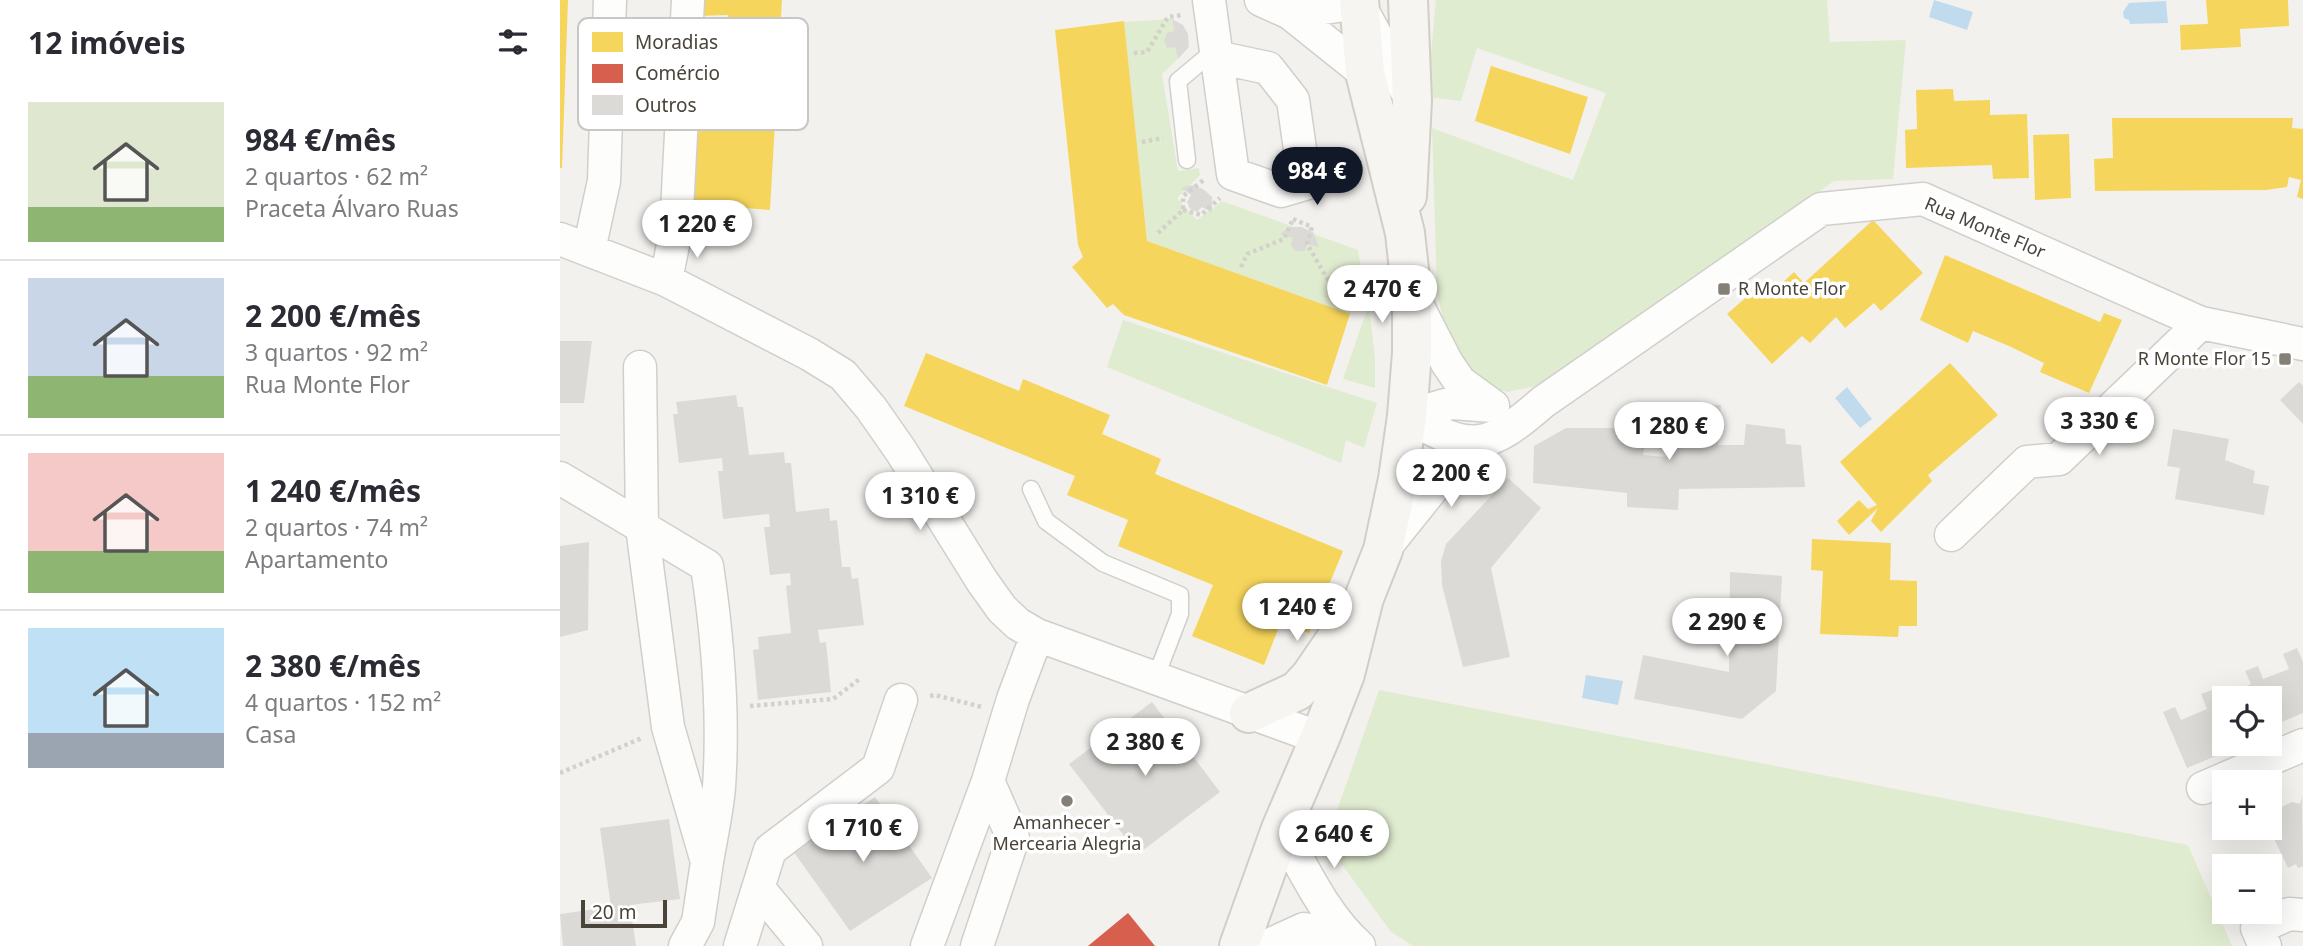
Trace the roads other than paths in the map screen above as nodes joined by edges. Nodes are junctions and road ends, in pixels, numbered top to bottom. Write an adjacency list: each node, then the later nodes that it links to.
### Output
1 (610, 0): 8 (street)
2 (688, 0): 9 (street)
3 (1261, 0): 7 (street)
4 (1408, 0): 12 (street)
5 (1358, 2): 7 (street); 11 (street); 12 (street)
6 (1210, 6): 10 (street)
7 (1290, 13): 11 (street)
8 (609, 18)
9 (687, 18)
10 (1215, 54): 10 (street); 15 (lane)
11 (1365, 73): 16 (street)
12 (1412, 100): 16 (street)
13 (606, 130): 18 (street)
14 (681, 130): 19 (street)
15 (1187, 160)
16 (1405, 233): 20 (street)
17 (560, 239): 18 (street)
18 (589, 250): 19 (street)
19 (666, 280): 34 (street)
20 (1412, 296): 25 (street); 26 (street)
21 (2201, 323): 22 (street, Rua Monte Flor); 24 (street, Rua Monte Flor); 31 (street)
22 (2303, 344)
23 (640, 367): 30 (street)
24 (1543, 402): 25 (street); 27 (street, Rua Monte Flor)
25 (1493, 406): 26 (street)
26 (1407, 416): 27 (street); 32 (street)
27 (1491, 438): 32 (street, Rua Monte Flor)
28 (560, 478): 30 (street)
29 (1031, 489): 35 (lane)
30 (642, 527): 43 (street); 43 (street)
31 (1951, 535)
32 (1383, 550): 33 (street)
33 (1364, 598): 37 (street); 38 (street)
34 (1037, 635): 35 (street); 40 (street)
35 (1155, 679): 37 (street)
36 (901, 700): 44 (street)
37 (1249, 713): 38 (street)
38 (1321, 738): 42 (street)
39 (2303, 745): 41 (street)
40 (988, 781): 50 (street); 51 (street)
41 (2203, 788)
42 (1281, 829): 46 (street); 52 (street)
43 (707, 862): 47 (street)
44 (759, 889): 48 (street); 49 (street)
45 (2303, 915): 54 (street)
46 (1353, 941): 53 (street)
47 (685, 946)
48 (740, 946)
49 (806, 946)
50 (927, 946)
51 (977, 946)
52 (1239, 946)
53 (1267, 946)
54 (2264, 946)

